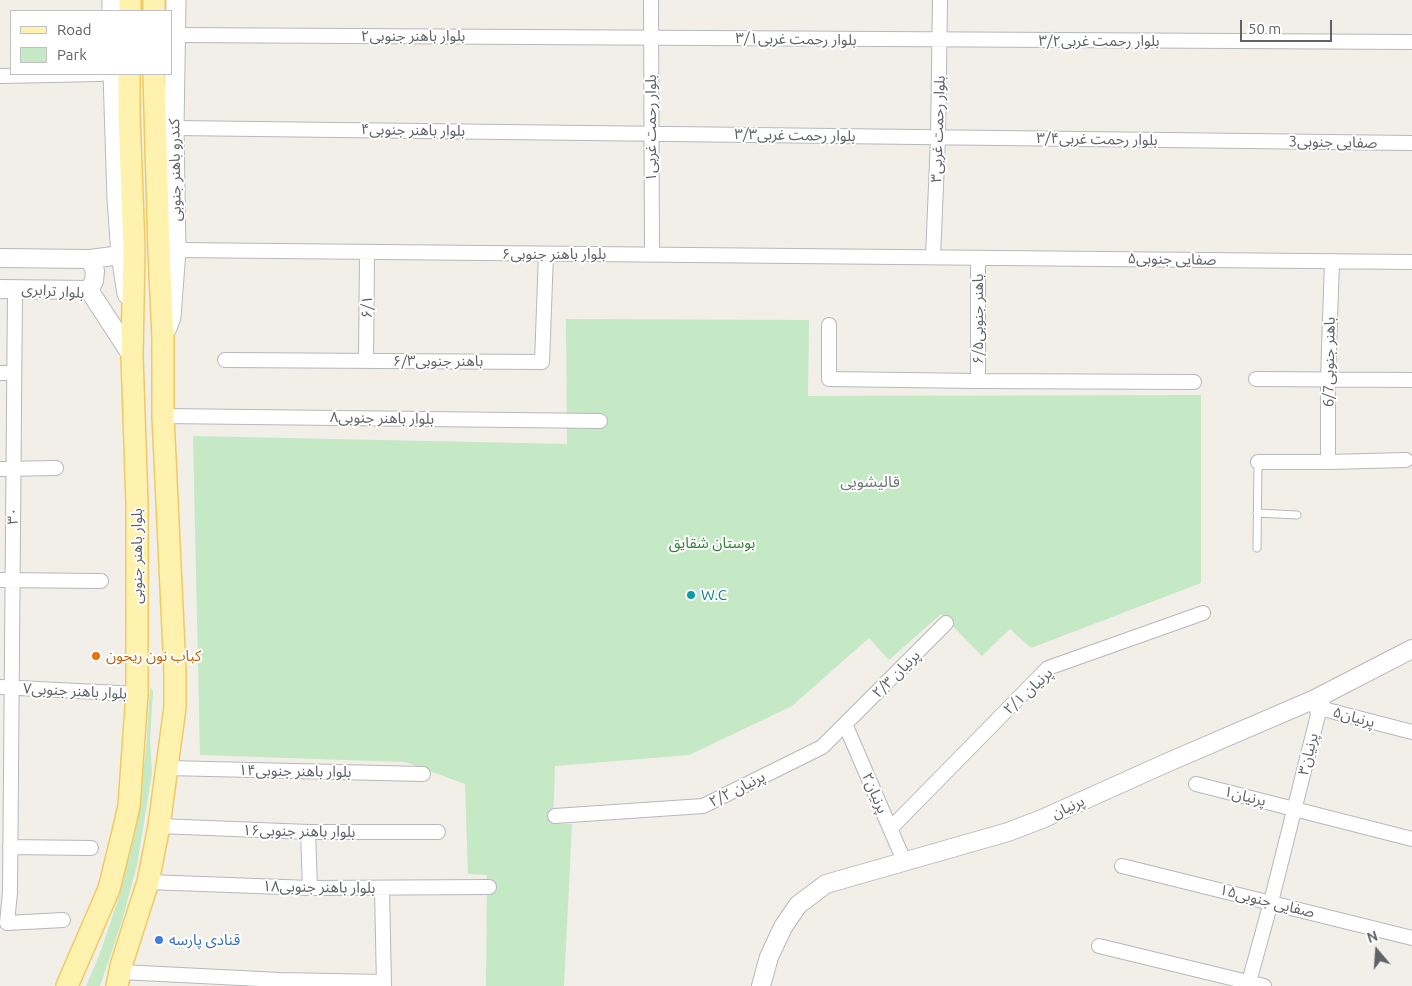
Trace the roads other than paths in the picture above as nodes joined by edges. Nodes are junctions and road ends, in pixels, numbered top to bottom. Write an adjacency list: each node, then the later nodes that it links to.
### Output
1 (176, 0): 5 (main road, کندرو باهنر جنوبی)
2 (191, 0): 5 (main road)
3 (651, 0): 6 (street, بلوار رحمت غربی۱)
4 (940, 0): 7 (street, بلوار رحمت غربی۳)
5 (176, 35): 6 (street, بلوار باهنر جنوبی۲); 14 (main road, کندرو باهنر جنوبی)
6 (651, 37): 7 (street, بلوار رحمت غربی۳/۱); 15 (street, بلوار رحمت غربی۱)
7 (941, 40): 8 (street, بلوار رحمت غربی۳/۲); 16 (street, بلوار رحمت غربی۳)
8 (1412, 42)
9 (50, 75): 13 (street)
10 (113, 75): 22 (main road)
11 (130, 75): 32 (main road, بلوار باهنر جنوبی)
12 (154, 75): 34 (main road, بلوار باهنر جنوبی)
13 (0, 76)
14 (174, 128): 15 (street, بلوار باهنر جنوبی۴); 19 (main road, کندرو باهنر جنوبی)
15 (652, 133): 16 (street, بلوار رحمت غربی۳/۳); 23 (street, بلوار رحمت غربی۱)
16 (938, 138): 17 (street, بلوار رحمت غربی۳/۴); 24 (street, بلوار رحمت غربی۳)
17 (1255, 141): 18 (street, 3صفایی جنوبی)
18 (1412, 143)
19 (176, 250): 20 (street, بلوار باهنر جنوبی۶); 34 (main road, کندرو باهنر جنوبی)
20 (368, 253): 21 (street, بلوار باهنر جنوبی۶); 37 (street, ۶/۱)
21 (546, 254): 23 (street, بلوار باهنر جنوبی۶); 37 (street, ۶/۳باهنر جنوبی)
22 (121, 255): 27 (street, بلوار ترابری); 32 (main road)
23 (652, 255): 24 (street, بلوار باهنر جنوبی۶)
24 (933, 257): 26 (street, صفایی جنوبی۵)
25 (0, 258): 27 (street, بلوار ترابری)
26 (978, 258): 28 (street, صفایی جنوبی۵); 43 (street, باهنر جنوبی۶/۵)
27 (90, 259): 31 (street)
28 (1332, 261): 29 (street, صفایی جنوبی۵); 41 (street, 6/7باهنر جنوبی)
29 (1412, 262)
30 (8, 289): 31 (street, بلوار ترابری); 39 (street, ۳۰)
31 (88, 290): 35 (street, بلوار ترابری)
32 (132, 323): 35 (main road, بلوار باهنر جنوبی)
33 (829, 325): 43 (street)
34 (163, 338): 45 (main road, بلوار باهنر جنوبی)
35 (132, 356): 61 (main road, بلوار باهنر جنوبی)
36 (225, 360): 37 (street, ۶/۳باهنر جنوبی)
37 (366, 361)
38 (0, 373): 39 (street)
39 (14, 373): 51 (street, ۳۰)
40 (1256, 379): 41 (street)
41 (1328, 379): 42 (street); 49 (street, 6/7باهنر جنوبی)
42 (1408, 380)
43 (978, 381): 44 (street)
44 (1194, 382)
45 (163, 416): 46 (street, ۸بلوار باهنر جنوبی); 65 (main road, بلوار باهنر جنوبی)
46 (600, 421)
47 (1406, 460): 49 (street)
48 (1258, 462): 49 (street); 52 (lane)
49 (1328, 462)
50 (56, 468): 51 (street)
51 (7, 469): 55 (street, ۳۰)
52 (1257, 514): 53 (lane); 54 (lane)
53 (1297, 515)
54 (1257, 548)
55 (6, 580): 56 (street); 60 (street, ۳۰)
56 (101, 581)
57 (1203, 613): 72 (street, پرنیان ۲/۱)
58 (946, 623): 63 (street, پرنیان ۲/۳)
59 (1412, 649): 62 (street, پرنیان)
60 (6, 687): 61 (street, بلوار باهنر جنوبی۷); 68 (street, ۳۰)
61 (137, 694): 92 (main road, بلوار باهنر جنوبی)
62 (1315, 699): 64 (street, پرنیان۵); 69 (street, پرنیان۳); 78 (street, پرنیان)
63 (845, 724): 70 (street, پرنیان ۲/۲); 72 (street, پرنیان۲)
64 (1412, 732)
65 (167, 768): 66 (street, بلوار باهنر جنوبی۱۴); 71 (main road, بلوار باهنر جنوبی)
66 (423, 774)
67 (1196, 784): 69 (street, پرنیان۱)
68 (5, 790): 76 (street, ۳۰)
69 (1295, 808): 75 (street, پرنیان۱); 85 (street, پرنیان۳)
70 (555, 816)
71 (160, 826): 73 (street, بلوار باهنر جنوبی۱۶); 80 (main road, بلوار باهنر جنوبی)
72 (890, 829): 78 (street, پرنیان۲)
73 (308, 832): 74 (street, بلوار باهنر جنوبی۱۶); 82 (street)
74 (438, 832)
75 (1412, 839)
76 (10, 847): 77 (street); 84 (street, ۳۰)
77 (92, 848)
78 (905, 863): 93 (street, پرنیان)
79 (1122, 866): 85 (street, صفایی جنوبی۱۵)
80 (148, 882): 82 (street, ۱۸بلوار باهنر جنوبی); 89 (main road, بلوار باهنر جنوبی)
81 (489, 887): 83 (street, ۱۸بلوار باهنر جنوبی)
82 (310, 888): 83 (street, ۱۸بلوار باهنر جنوبی)
83 (382, 888): 91 (street)
84 (5, 892): 86 (street, ۳۰)
85 (1271, 902): 87 (street, صفایی جنوبی۱۵); 90 (street, پرنیان۳)
86 (62, 920)
87 (1412, 938)
88 (1099, 946): 90 (street)
89 (120, 977): 91 (street)
90 (1249, 982): 94 (street)
91 (384, 984)
92 (67, 986)
93 (761, 986)
94 (1264, 986)

